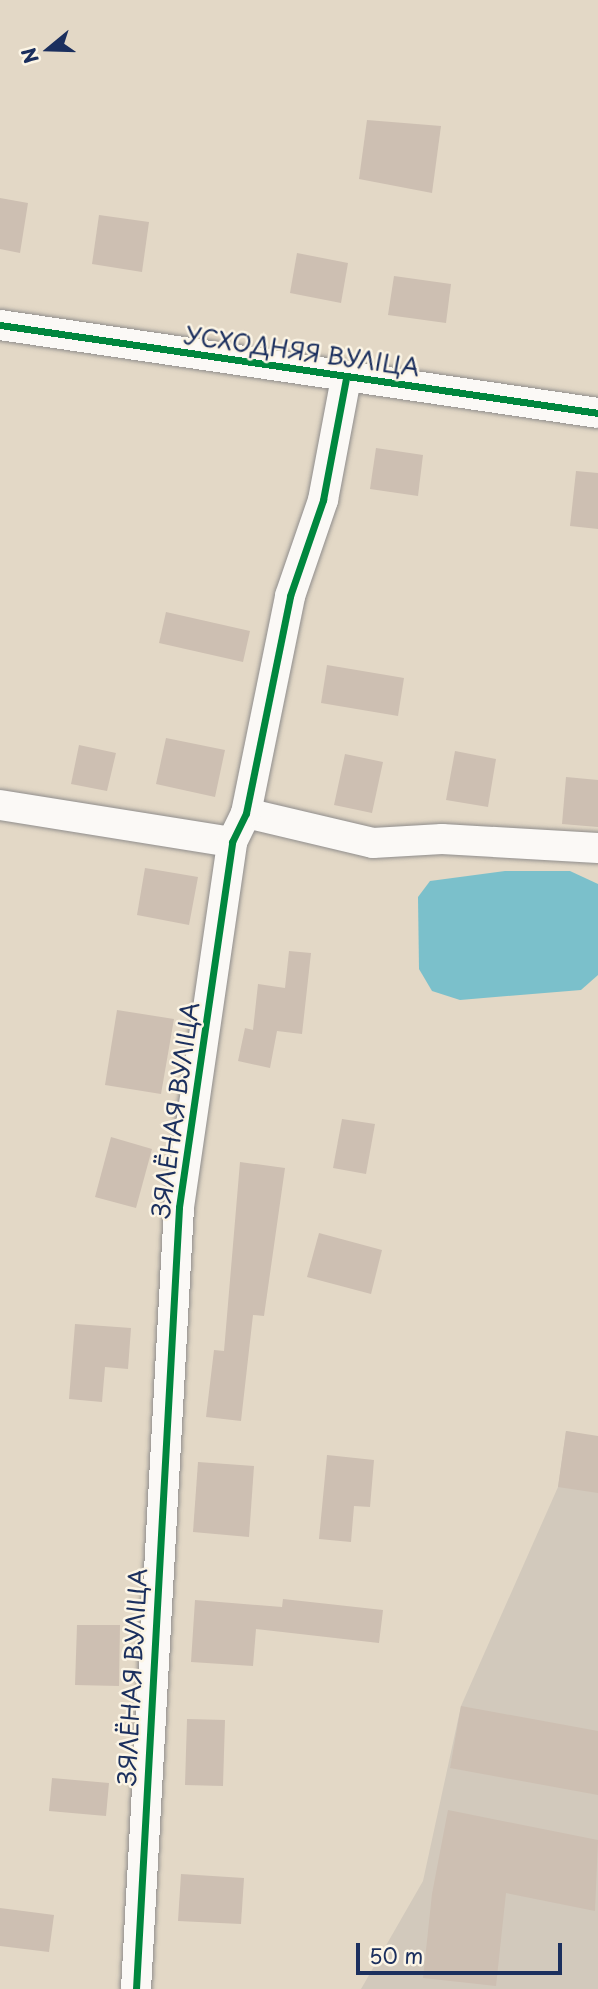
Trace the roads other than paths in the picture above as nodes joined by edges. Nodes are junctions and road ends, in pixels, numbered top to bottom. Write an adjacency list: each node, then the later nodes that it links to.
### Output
1 (0, 325): 2 (street, УСХОДНЯЯ ВУЛІЦА)
2 (346, 379): 3 (street, УСХОДНЯЯ ВУЛІЦА); 5 (street, ЗЯЛЁНАЯ ВУЛІЦА)
3 (598, 413)
4 (0, 805): 6 (street)
5 (246, 813): 6 (street, ЗЯЛЁНАЯ ВУЛІЦА); 7 (street)
6 (232, 842): 8 (street, ЗЯЛЁНАЯ ВУЛІЦА)
7 (598, 848)
8 (136, 1989)

